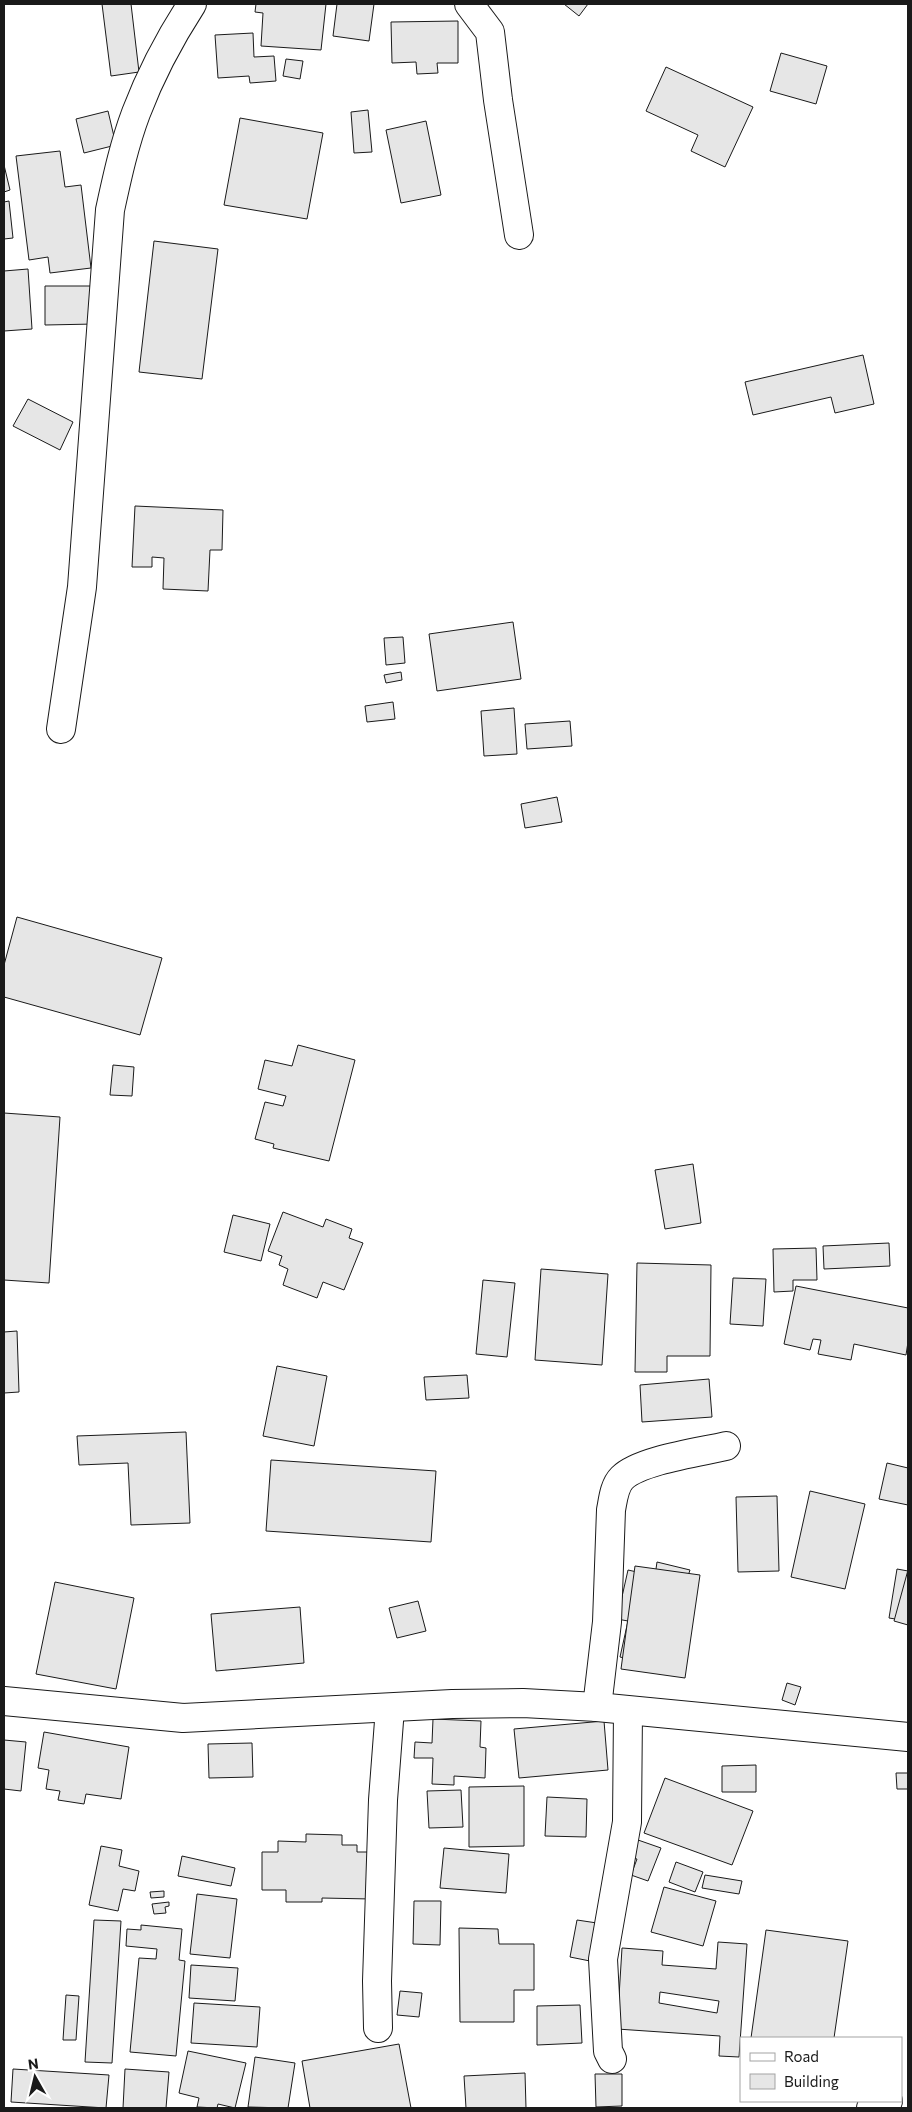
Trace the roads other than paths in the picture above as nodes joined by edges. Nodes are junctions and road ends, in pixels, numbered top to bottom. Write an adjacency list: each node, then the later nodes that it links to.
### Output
1 (192, 4): 4 (street)
2 (469, 4): 3 (street)
3 (518, 235)
4 (61, 728)
5 (726, 1446): 7 (street)
6 (4, 1701): 8 (street)
7 (597, 1707): 8 (street); 9 (street)
8 (390, 1708): 11 (street)
9 (628, 1711): 10 (street); 12 (street)
10 (908, 1737)
11 (378, 2028)
12 (612, 2059)
13 (886, 2102): 14 (street)
14 (871, 2108)

